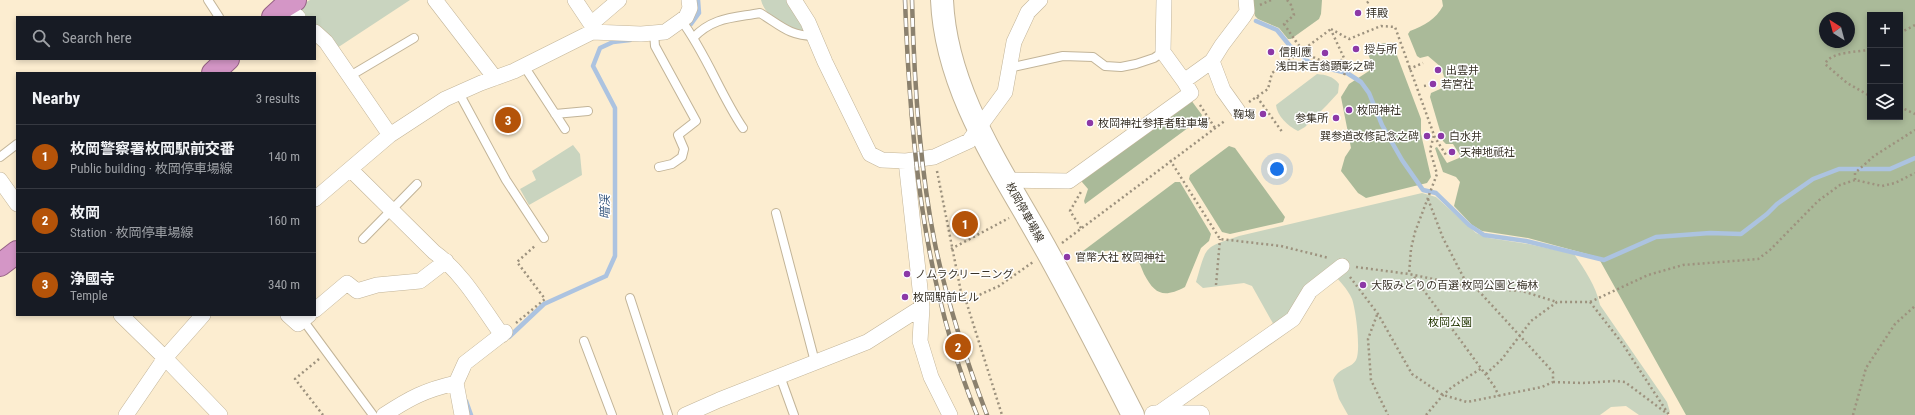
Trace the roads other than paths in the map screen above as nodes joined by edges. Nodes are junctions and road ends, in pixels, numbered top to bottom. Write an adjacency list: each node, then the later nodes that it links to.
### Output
1 (208, 0): 11 (lane)
2 (435, 0): 26 (street)
3 (575, 0): 13 (street)
4 (620, 0): 13 (street)
5 (689, 0): 12 (street)
6 (794, 0): 16 (street)
7 (942, 0): 33 (main road, 枚岡停車場線)
8 (1040, 0): 23 (street)
9 (1164, 0): 19 (street)
10 (1246, 0): 21 (street)
11 (218, 16)
12 (682, 23): 15 (lane); 18 (street)
13 (592, 28): 18 (street); 22 (street)
14 (316, 33): 25 (street)
15 (692, 35): 16 (lane); 32 (lane)
16 (814, 36): 38 (street)
17 (414, 38): 25 (lane)
18 (655, 38): 39 (lane)
19 (1163, 52): 23 (lane); 27 (street)
20 (227, 60): 24 (highway)
21 (1212, 61): 27 (street); 30 (street)
22 (524, 66): 26 (street); 31 (lane)
23 (1009, 68): 33 (street)
24 (214, 72)
25 (350, 76): 35 (street)
26 (495, 78): 28 (street)
27 (1187, 87): 42 (street)
28 (459, 93): 35 (street); 48 (lane)
29 (588, 111): 31 (lane)
30 (1238, 111)
31 (555, 114): 34 (lane)
32 (742, 128)
33 (978, 128): 38 (street); 42 (main road, 枚岡停車場線)
34 (565, 130)
35 (390, 135): 40 (street)
36 (16, 145): 37 (lane)
37 (0, 157)
38 (906, 161): 55 (street)
39 (659, 168)
40 (350, 169): 44 (street); 46 (street)
41 (0, 180): 45 (street)
42 (1007, 180): 76 (main road, 枚岡停車場線)
43 (417, 184): 46 (lane)
44 (316, 198)
45 (16, 203)
46 (391, 211): 49 (lane); 51 (street)
47 (776, 213): 63 (lane)
48 (544, 238)
49 (363, 239)
50 (16, 253): 52 (highway)
51 (446, 261): 56 (street); 65 (street)
52 (0, 266)
53 (1342, 266): 77 (street)
54 (630, 298): 72 (lane)
55 (922, 307): 63 (street); 75 (street)
56 (316, 309)
57 (122, 316): 62 (street)
58 (202, 316): 62 (street)
59 (289, 316): 60 (street)
60 (306, 318): 68 (lane)
61 (584, 342): 71 (lane)
62 (166, 358): 66 (street); 67 (street)
63 (816, 362): 64 (street)
64 (780, 376): 73 (street); 74 (lane)
65 (456, 383): 69 (street); 70 (street)
66 (126, 415)
67 (220, 415)
68 (373, 415)
69 (384, 415)
70 (462, 415)
71 (612, 415)
72 (668, 415)
73 (685, 415)
74 (794, 415)
75 (950, 415)
76 (1132, 415)
77 (1155, 415): 78 (street)
78 (1200, 415)

